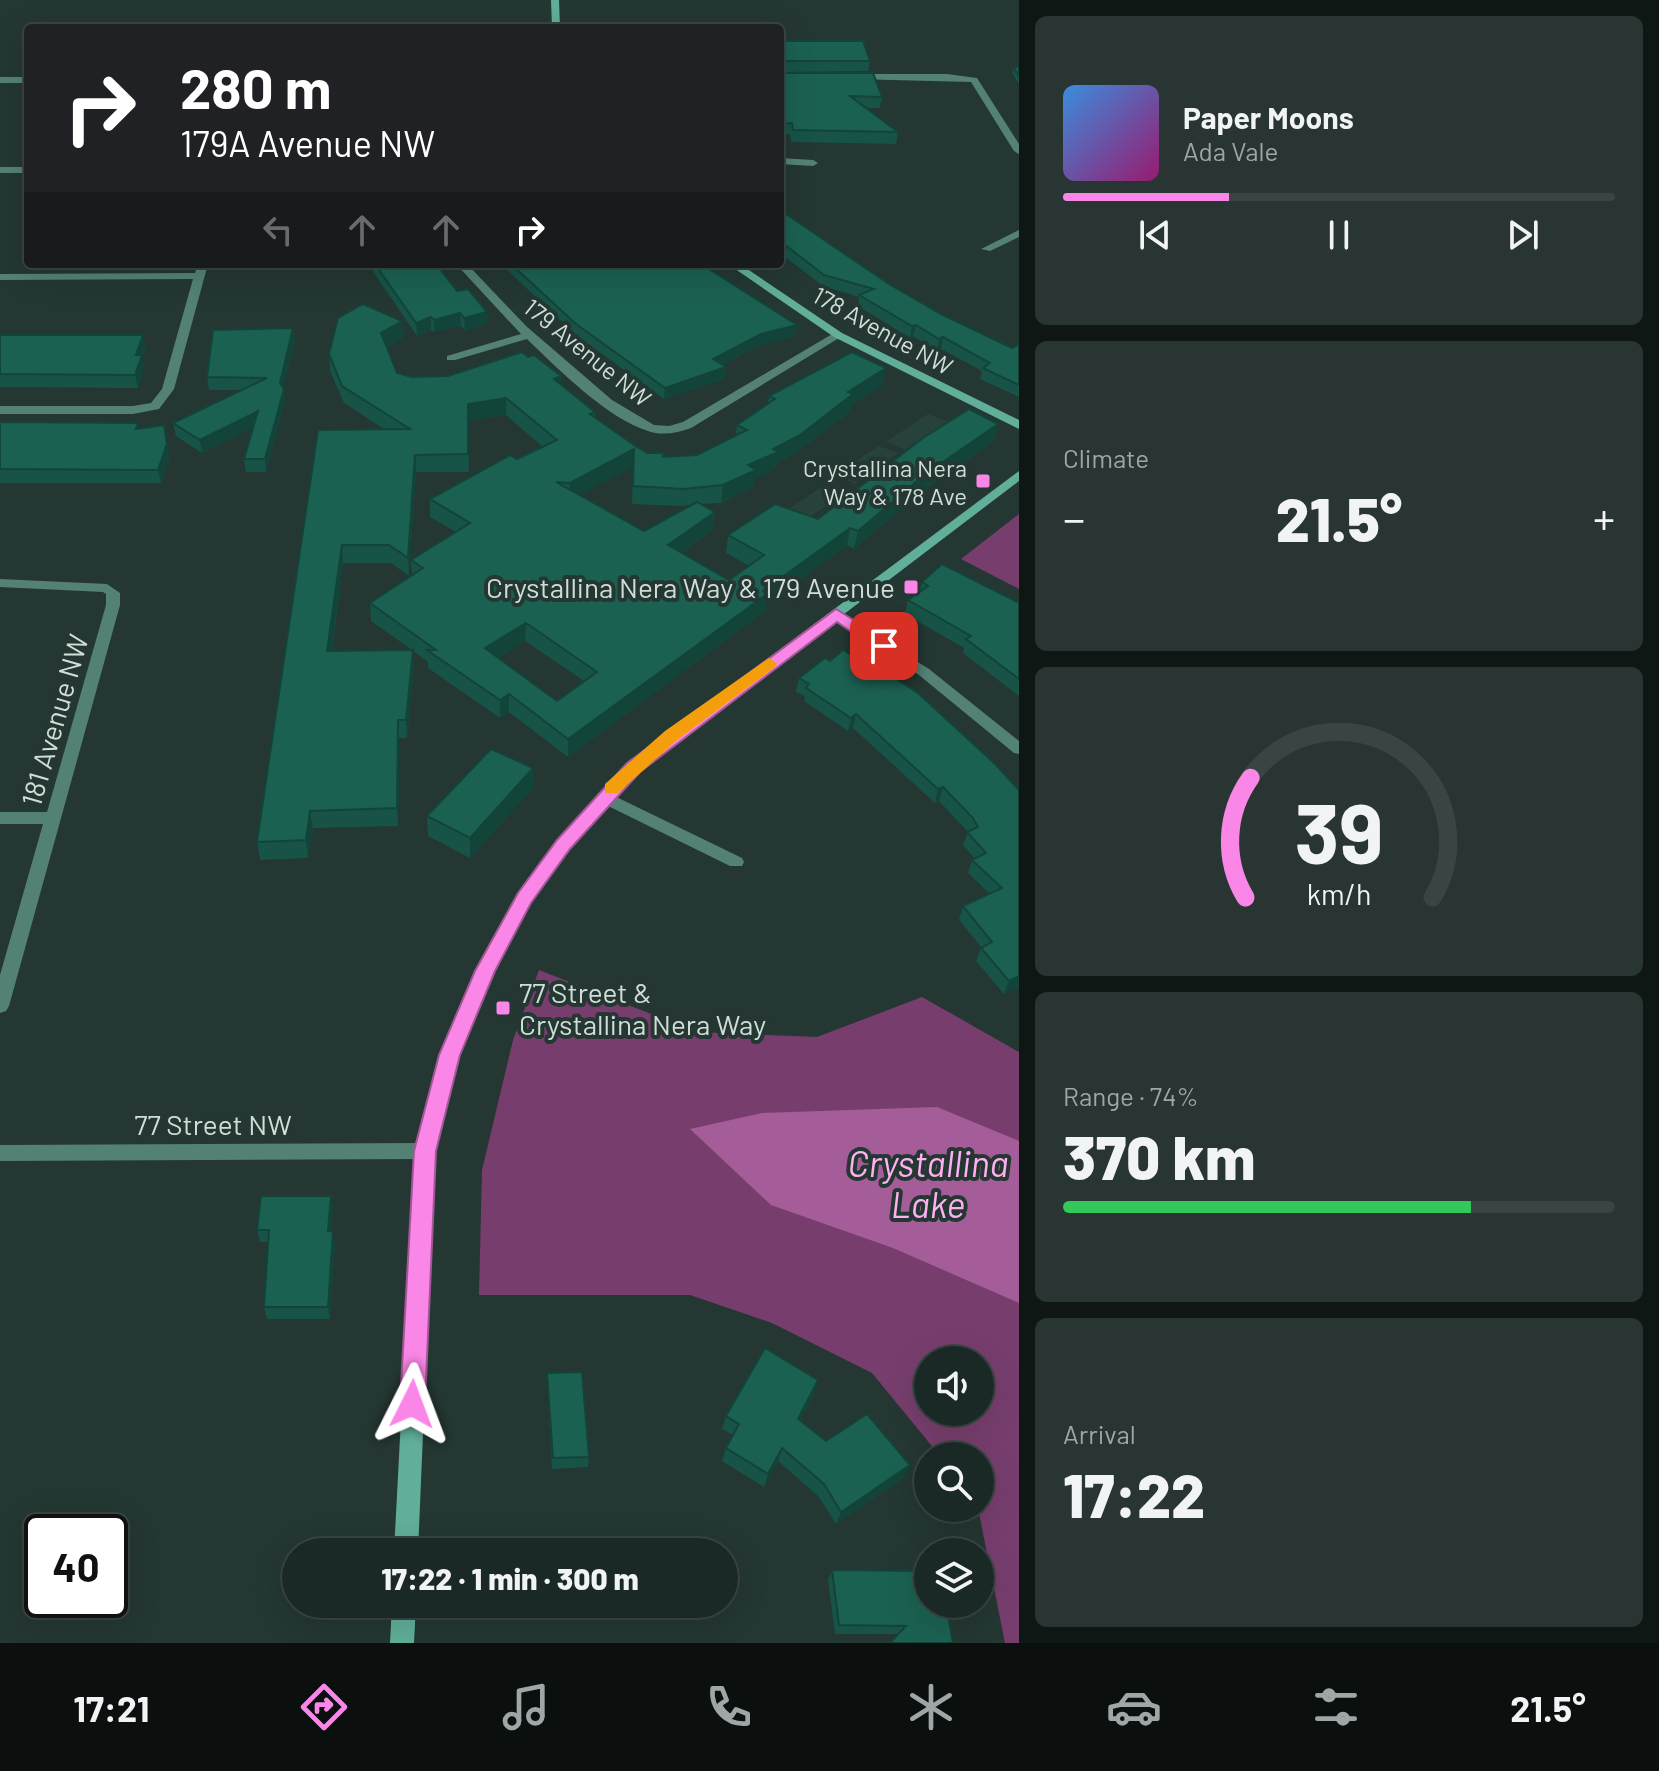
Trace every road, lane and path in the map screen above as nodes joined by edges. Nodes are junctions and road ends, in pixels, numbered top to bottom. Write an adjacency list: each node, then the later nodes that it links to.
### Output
1 (555, 0): 4 (street)
2 (721, 0): 3 (street)
3 (732, 0)
4 (556, 24)
5 (840, 78): 8 (street)
6 (0, 80): 7 (street)
7 (24, 80)
8 (1019, 151)
9 (784, 161): 10 (street)
10 (813, 163)
11 (0, 170): 12 (street)
12 (24, 170)
13 (1019, 233): 14 (street)
14 (986, 249)
15 (465, 268): 19 (street, 179 Avenue NW)
16 (739, 268): 20 (street, 178 Avenue NW)
17 (201, 270): 18 (street); 22 (street)
18 (0, 277)
19 (529, 335): 20 (street, 179 Avenue NW); 21 (street)
20 (838, 335): 23 (street, 178 Avenue NW)
21 (451, 358)
22 (0, 410)
23 (1019, 425)
24 (1019, 475): 26 (street)
25 (0, 583): 30 (street, 181 Avenue NW)
26 (836, 615): 27 (street); 28 (street)
27 (1019, 749)
28 (604, 797): 31 (street); 33 (street)
29 (0, 818): 30 (street)
30 (53, 818): 32 (street, 181 Avenue NW)
31 (736, 862)
32 (0, 1006)
33 (425, 1151): 34 (street, 77 Street NW); 35 (street)
34 (0, 1153)
35 (407, 1538)
36 (403, 1618): 37 (street)
37 (402, 1643)

